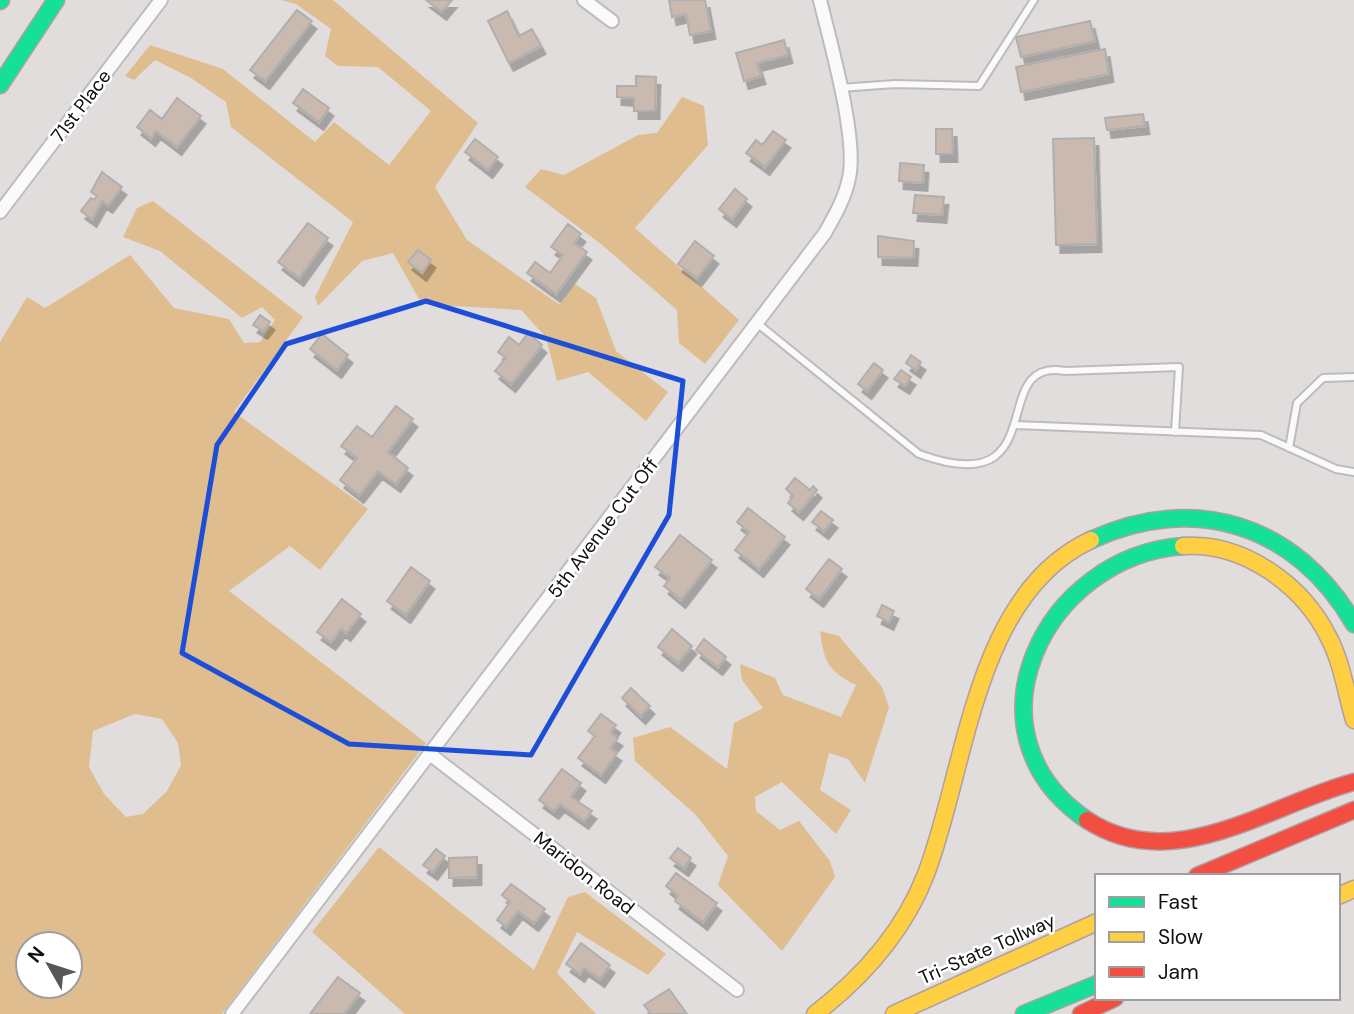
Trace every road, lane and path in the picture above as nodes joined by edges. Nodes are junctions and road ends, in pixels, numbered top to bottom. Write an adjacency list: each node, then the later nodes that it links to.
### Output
1 (56, 0): 7 (highway)
2 (161, 0): 9 (street, 71st Place)
3 (584, 0): 6 (street)
4 (821, 0): 8 (street, 5th Avenue Cut Off)
5 (1034, 0): 8 (lane)
6 (612, 21)
7 (0, 85)
8 (841, 88): 10 (street, 5th Avenue Cut Off)
9 (0, 212)
10 (758, 324): 12 (lane); 18 (street, 5th Avenue Cut Off)
11 (1354, 377): 14 (lane)
12 (1015, 425): 13 (lane); 13 (lane)
13 (1175, 432): 14 (lane)
14 (1289, 447): 15 (lane)
15 (1354, 472)
16 (1354, 624): 27 (highway)
17 (1354, 720): 19 (highway)
18 (431, 755): 24 (street, Maridon Road); 26 (street, 5th Avenue Cut Off)
19 (1354, 782)
20 (1354, 810): 21 (highway)
21 (1201, 874)
22 (1095, 923): 28 (highway, Tri-State Tollway)
23 (1095, 985): 29 (highway)
24 (737, 990)
25 (1111, 1000): 30 (highway)
26 (232, 1014)
27 (815, 1014)
28 (894, 1014)
29 (1024, 1014)
30 (1081, 1014)

